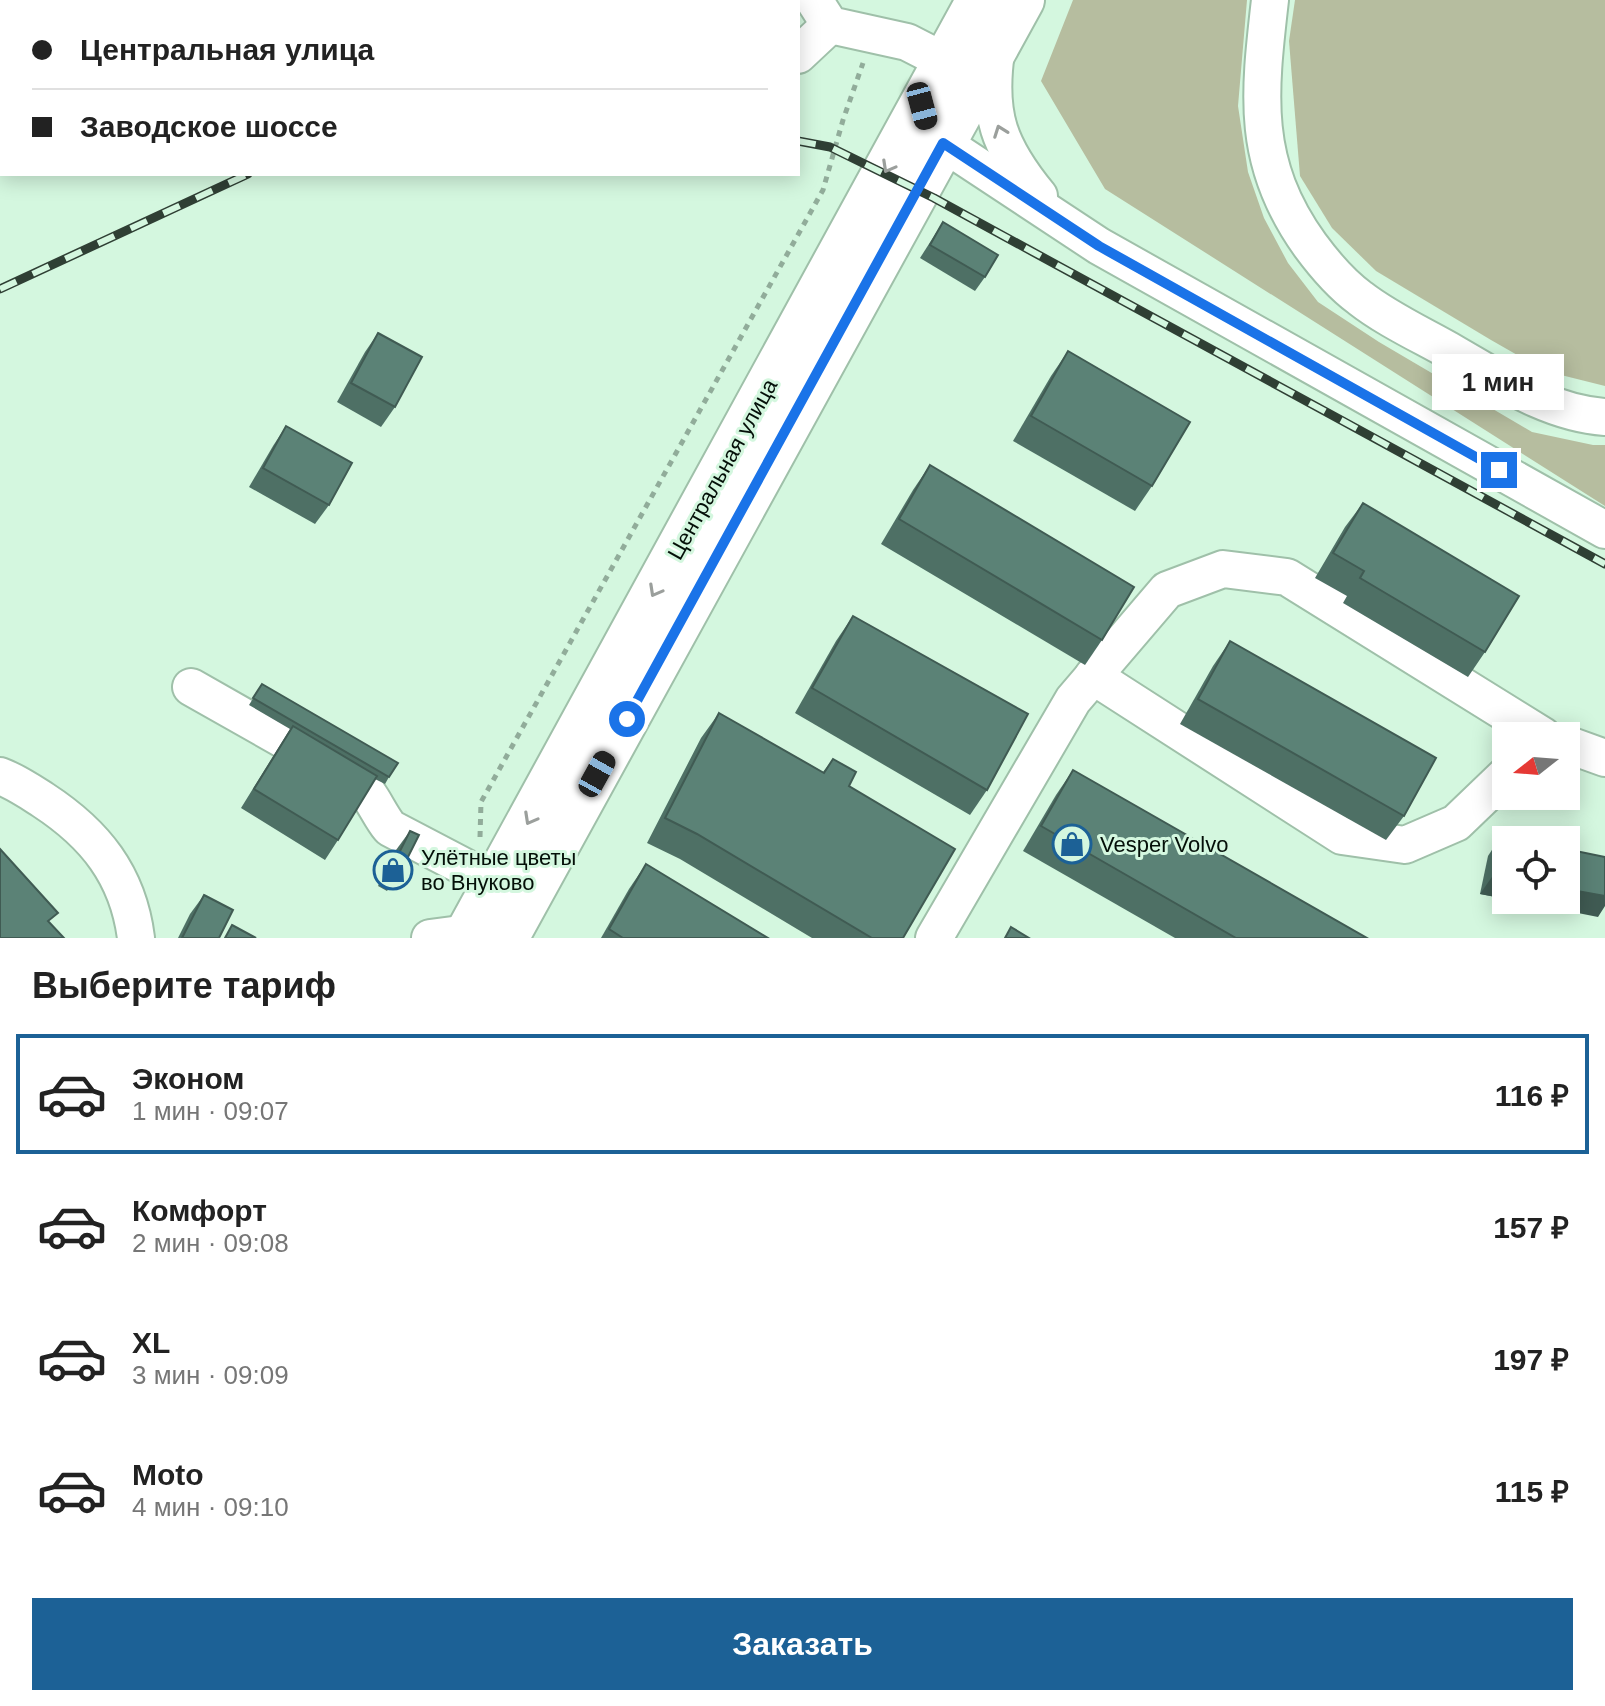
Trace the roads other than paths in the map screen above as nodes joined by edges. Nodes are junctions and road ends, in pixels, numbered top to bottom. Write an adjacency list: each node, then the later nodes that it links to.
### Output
1 (979, 0): 7 (main road, Центральная улица)
2 (1022, 0): 5 (main road, Центральная улица)
3 (1270, 0): 11 (street)
4 (822, 12): 6 (street); 7 (street)
5 (997, 44): 9 (main road, Центральная улица); 10 (street, one-way to 5)
6 (800, 51)
7 (946, 62): 8 (main road, Центральная улица)
8 (922, 106): 9 (street); 20 (main road, Центральная улица, one-way to 20)
9 (943, 143): 10 (street); 21 (main road, Центральная улица)
10 (1058, 219): 12 (street)
11 (1605, 417)
12 (1605, 530)
13 (1093, 676): 15 (street); 19 (street); 23 (street)
14 (191, 687): 20 (street)
15 (1520, 722)
16 (1580, 749): 17 (street)
17 (1605, 758)
18 (0, 776): 22 (street)
19 (1492, 788)
20 (483, 877): 21 (main road, Центральная улица)
21 (467, 937)
22 (136, 938)
23 (934, 938)

